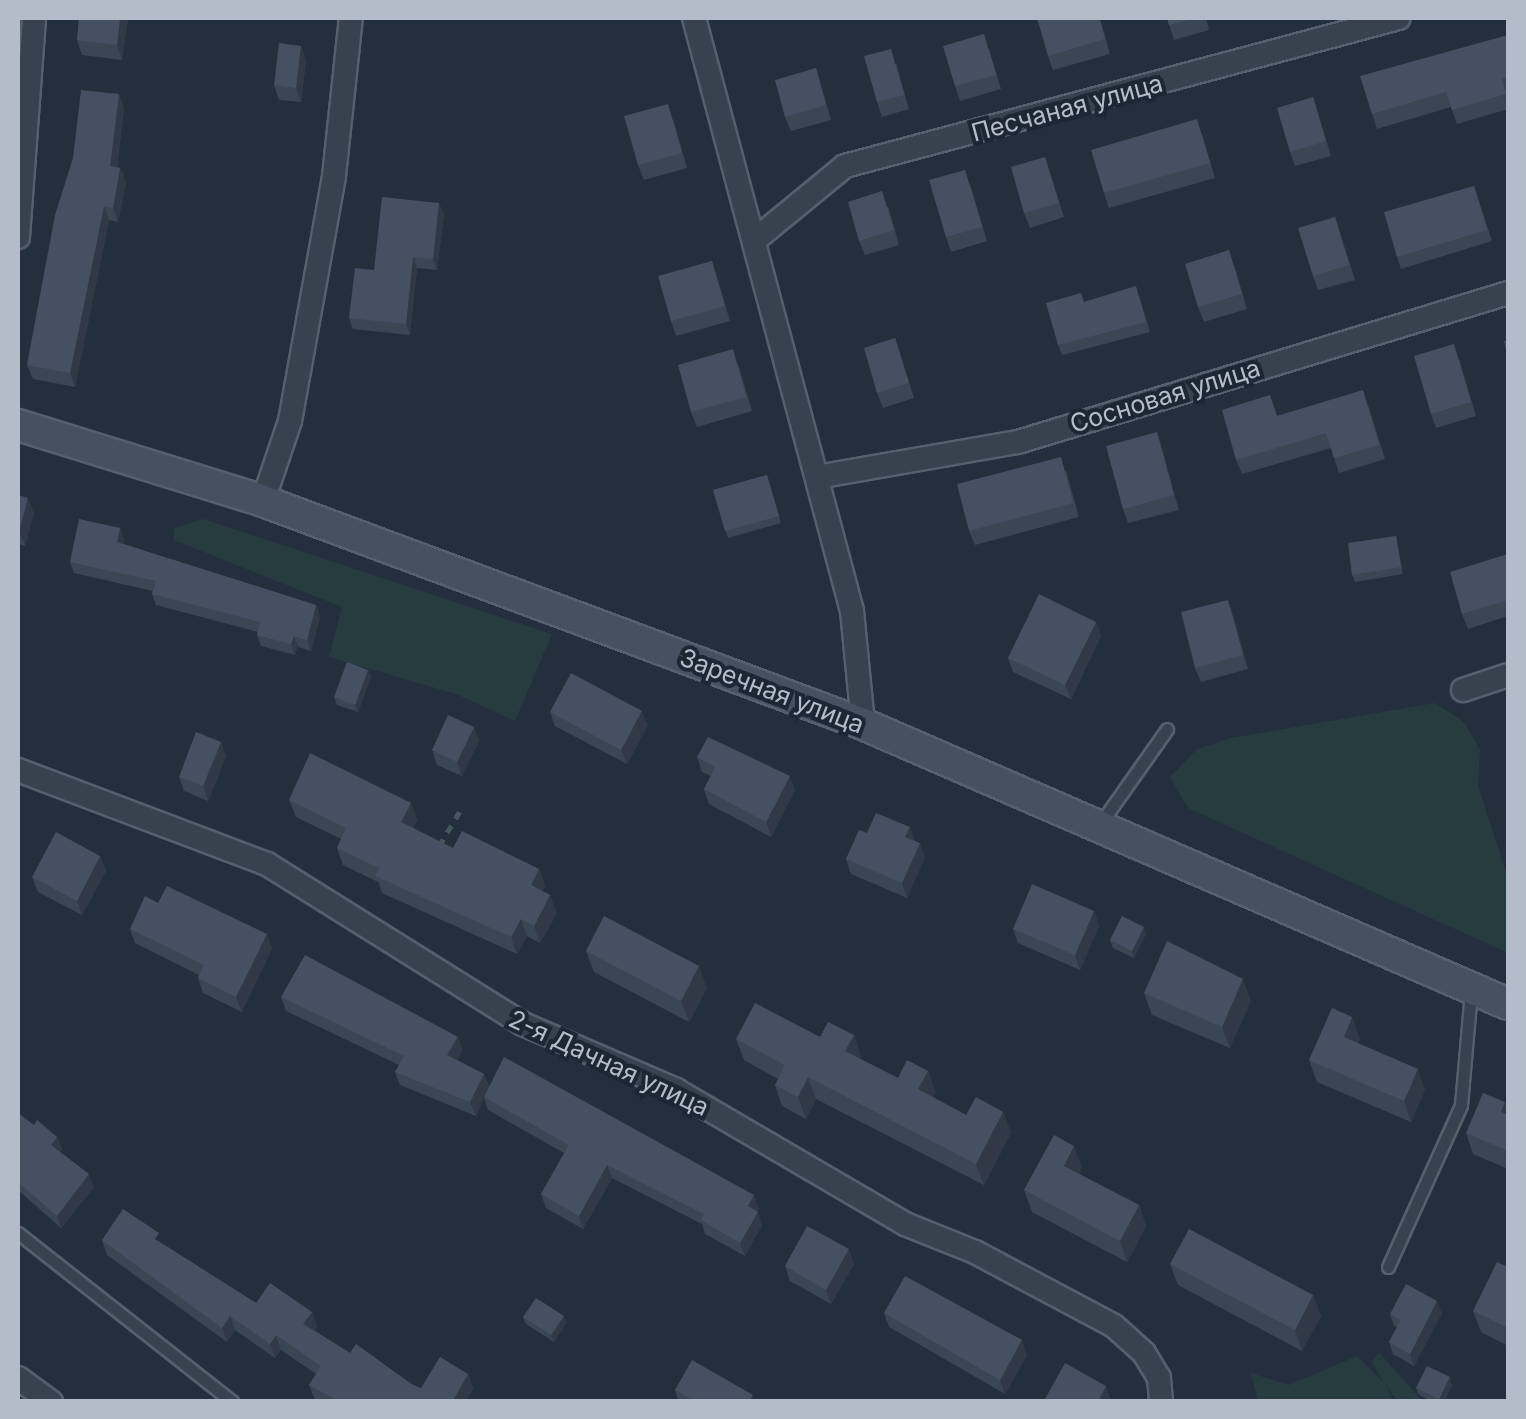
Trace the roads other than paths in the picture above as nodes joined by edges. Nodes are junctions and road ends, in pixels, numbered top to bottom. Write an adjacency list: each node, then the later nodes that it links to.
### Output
1 (34, 18): 5 (street)
2 (351, 18): 10 (street)
3 (694, 18): 6 (street)
4 (1399, 18): 6 (street, Песчаная улица)
5 (18, 237)
6 (756, 239): 9 (street)
7 (1508, 293): 9 (street, Сосновая улица)
8 (18, 425): 10 (main road, Заречная улица)
9 (817, 477): 13 (street)
10 (263, 501): 13 (main road, Заречная улица)
11 (1508, 675): 12 (street)
12 (1463, 690)
13 (863, 724): 16 (main road, Заречная улица)
14 (1167, 729): 16 (lane)
15 (18, 770): 24 (street, 2-я Дачная улица)
16 (1099, 826): 17 (main road, Заречная улица)
17 (1472, 986): 18 (main road, Заречная улица); 20 (lane)
18 (1508, 1004)
19 (18, 1233): 23 (lane)
20 (1388, 1267)
21 (18, 1378): 22 (street)
22 (51, 1402)
23 (232, 1402)
24 (1161, 1402)

